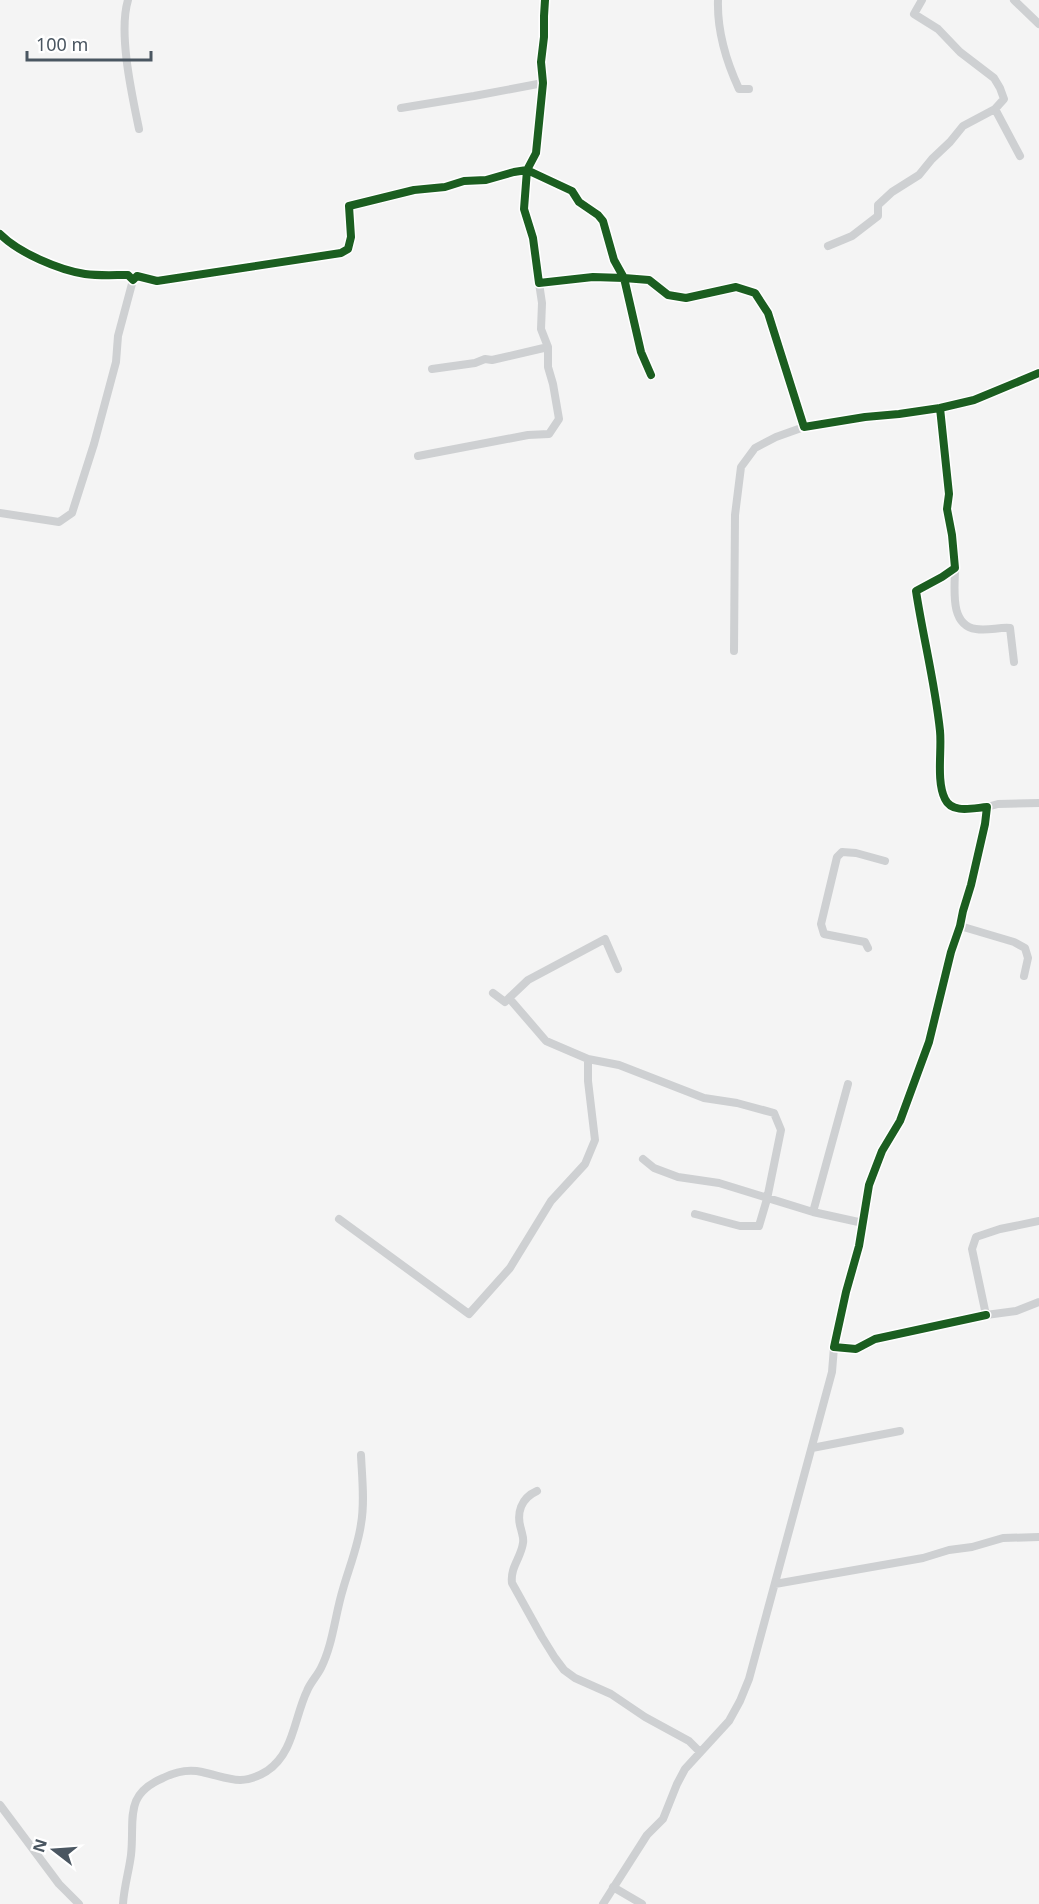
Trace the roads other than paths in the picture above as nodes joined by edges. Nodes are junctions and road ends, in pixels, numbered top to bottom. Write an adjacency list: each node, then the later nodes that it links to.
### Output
1 (128, 0): 11 (street)
2 (545, 0): 7 (street)
3 (718, 0): 8 (street)
4 (922, 0): 10 (street)
5 (1014, 0): 6 (street)
6 (1039, 24)
7 (543, 83): 9 (street); 13 (street)
8 (749, 88)
9 (401, 108)
10 (995, 109): 12 (street); 15 (street)
11 (139, 129)
12 (1020, 156)
13 (527, 170): 16 (street); 17 (street); 18 (street)
14 (0, 234): 17 (street)
15 (828, 246)
16 (624, 278): 18 (street); 22 (street); 24 (street)
17 (133, 280): 26 (street)
18 (539, 283): 19 (street)
19 (548, 347): 20 (street); 25 (street)
20 (432, 369)
21 (1039, 373): 23 (street)
22 (651, 375)
23 (940, 408): 24 (street); 27 (street)
24 (804, 427): 28 (street)
25 (418, 456)
26 (0, 513)
27 (955, 568): 29 (street); 31 (street)
28 (734, 651)
29 (1014, 662)
30 (1039, 803): 31 (street)
31 (987, 807): 33 (street)
32 (885, 861): 34 (street)
33 (960, 926): 36 (street); 47 (street)
34 (867, 948)
35 (618, 969): 38 (street)
36 (1024, 976)
37 (493, 993): 38 (street)
38 (509, 998): 39 (street)
39 (588, 1059): 42 (street); 45 (street)
40 (848, 1084): 43 (street)
41 (643, 1160): 42 (street)
42 (767, 1199): 43 (street); 44 (street)
43 (813, 1212): 47 (street)
44 (695, 1214)
45 (339, 1220)
46 (1039, 1221): 49 (street)
47 (863, 1223): 50 (street)
48 (1039, 1302): 49 (street)
49 (986, 1315): 50 (street)
50 (834, 1347): 52 (street)
51 (900, 1431): 52 (street)
52 (812, 1448): 56 (street)
53 (361, 1455): 61 (street)
54 (537, 1491): 57 (street)
55 (1039, 1538): 56 (street)
56 (775, 1584): 57 (street)
57 (699, 1752): 59 (street)
58 (0, 1804): 60 (street)
59 (613, 1887): 62 (street); 63 (street)
60 (79, 1904)
61 (123, 1904)
62 (603, 1904)
63 (642, 1904)

